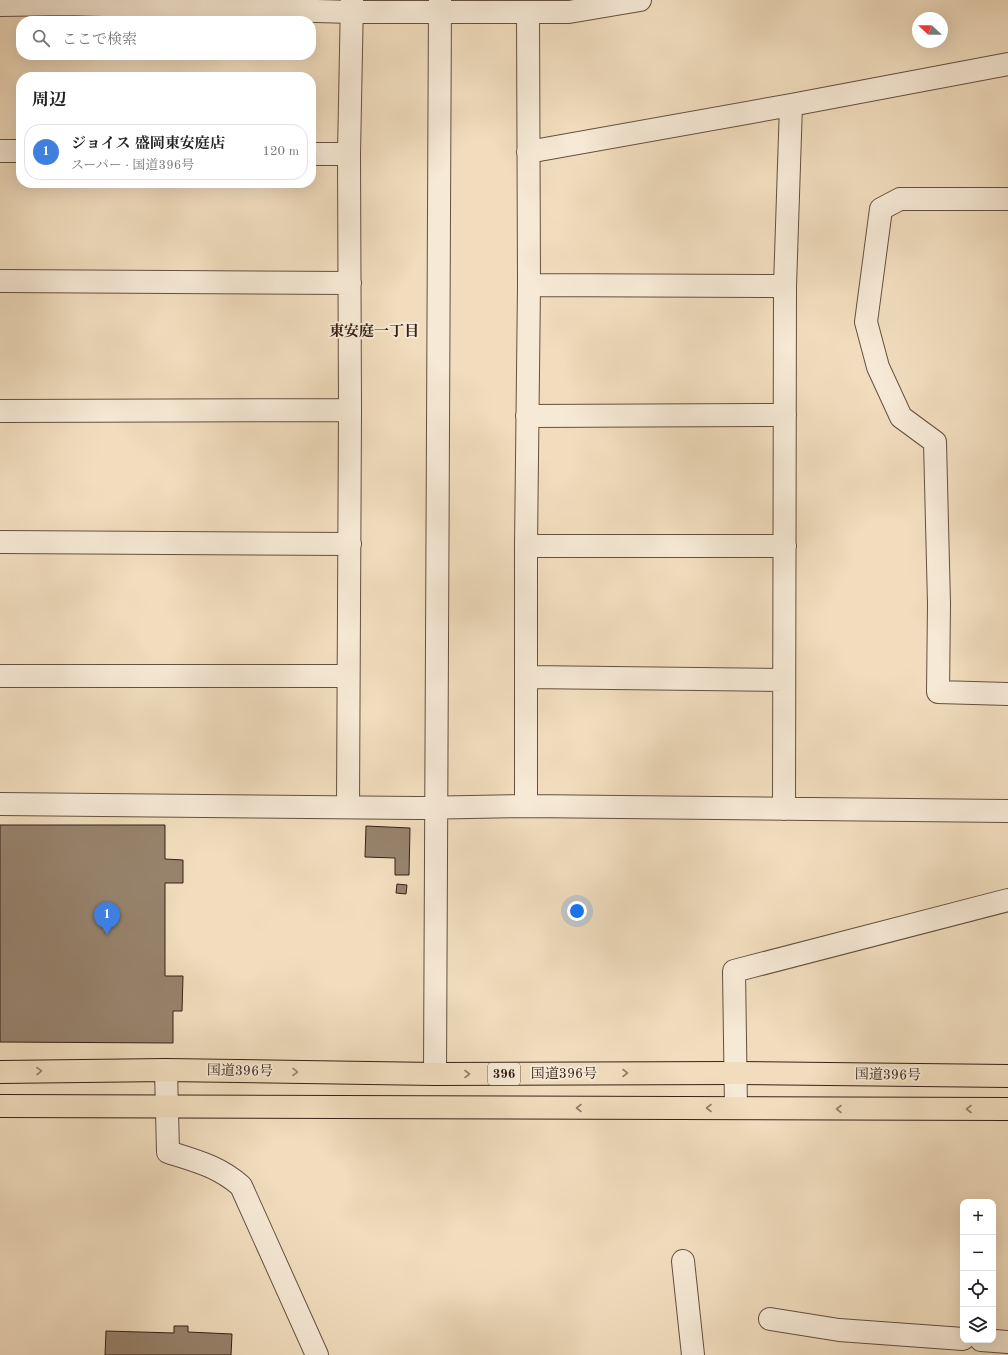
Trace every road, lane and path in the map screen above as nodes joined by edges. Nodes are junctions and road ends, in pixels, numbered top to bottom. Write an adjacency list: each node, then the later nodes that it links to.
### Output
1 (640, 0): 6 (street)
2 (26, 2): 3 (street); 5 (street)
3 (0, 5)
4 (440, 5): 5 (street); 6 (street); 35 (street)
5 (352, 6): 13 (street)
6 (528, 12): 11 (street)
7 (1008, 64): 8 (street)
8 (791, 105): 11 (street); 18 (street)
9 (0, 151): 10 (street)
10 (16, 151)
11 (528, 152): 17 (street)
12 (316, 154): 13 (street)
13 (349, 154): 16 (street)
14 (1008, 199): 31 (street)
15 (0, 281): 16 (street)
16 (350, 283): 19 (street)
17 (529, 285): 18 (street); 22 (street)
18 (785, 286): 21 (street)
19 (350, 410): 20 (street); 24 (street)
20 (0, 411)
21 (785, 415): 22 (street); 26 (street)
22 (527, 416): 25 (street)
23 (0, 542): 24 (street)
24 (350, 544): 28 (street)
25 (526, 546): 26 (street); 29 (street)
26 (785, 546): 30 (street)
27 (0, 676): 28 (street)
28 (348, 676): 34 (street)
29 (527, 676): 30 (street); 33 (street)
30 (784, 680): 36 (street)
31 (1008, 694)
32 (0, 804): 34 (street)
33 (526, 806): 35 (street); 36 (street)
34 (348, 807): 35 (street)
35 (436, 807): 42 (street)
36 (784, 809): 37 (street)
37 (1008, 811)
38 (1008, 900): 41 (street)
39 (166, 1070): 40 (highway, 国道396号 / 396, one-way to 39); 42 (highway, 国道396号 / 396, one-way to 42); 45 (street)
40 (0, 1072)
41 (735, 1073): 42 (highway, 国道396号 / 396, one-way to 41); 43 (highway, 国道396号 / 396); 46 (street)
42 (435, 1074)
43 (1008, 1076)
44 (0, 1106): 45 (highway)
45 (167, 1107): 46 (highway, one-way to 45); 53 (street)
46 (736, 1108): 47 (highway, one-way to 46)
47 (1008, 1109)
48 (683, 1261): 54 (street)
49 (770, 1319): 50 (street)
50 (960, 1339)
51 (996, 1341): 52 (street)
52 (1008, 1342)
53 (317, 1355)
54 (693, 1355)

